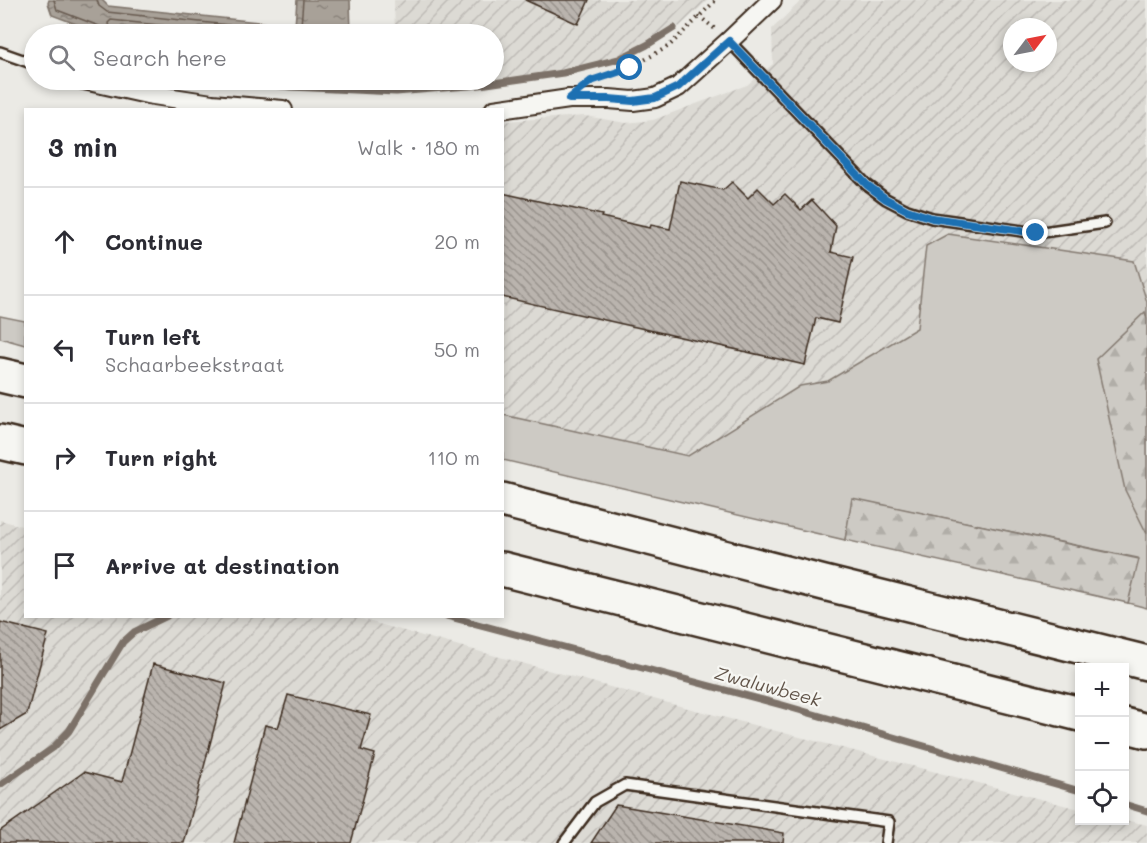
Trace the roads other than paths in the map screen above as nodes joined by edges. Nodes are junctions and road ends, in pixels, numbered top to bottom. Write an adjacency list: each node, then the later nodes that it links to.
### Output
1 (772, 0): 2 (street)
2 (729, 41): 7 (street); 8 (lane)
3 (0, 52): 4 (lane)
4 (24, 60)
5 (129, 90): 6 (street)
6 (259, 108)
7 (504, 109)
8 (1105, 223)
9 (0, 375): 10 (highway)
10 (24, 381)
11 (0, 442): 12 (highway)
12 (24, 448)
13 (504, 501): 15 (highway)
14 (504, 570): 16 (highway)
15 (1147, 663)
16 (1075, 713)
17 (1129, 726): 18 (highway)
18 (1147, 731)
19 (564, 843): 20 (lane)
20 (886, 843)

